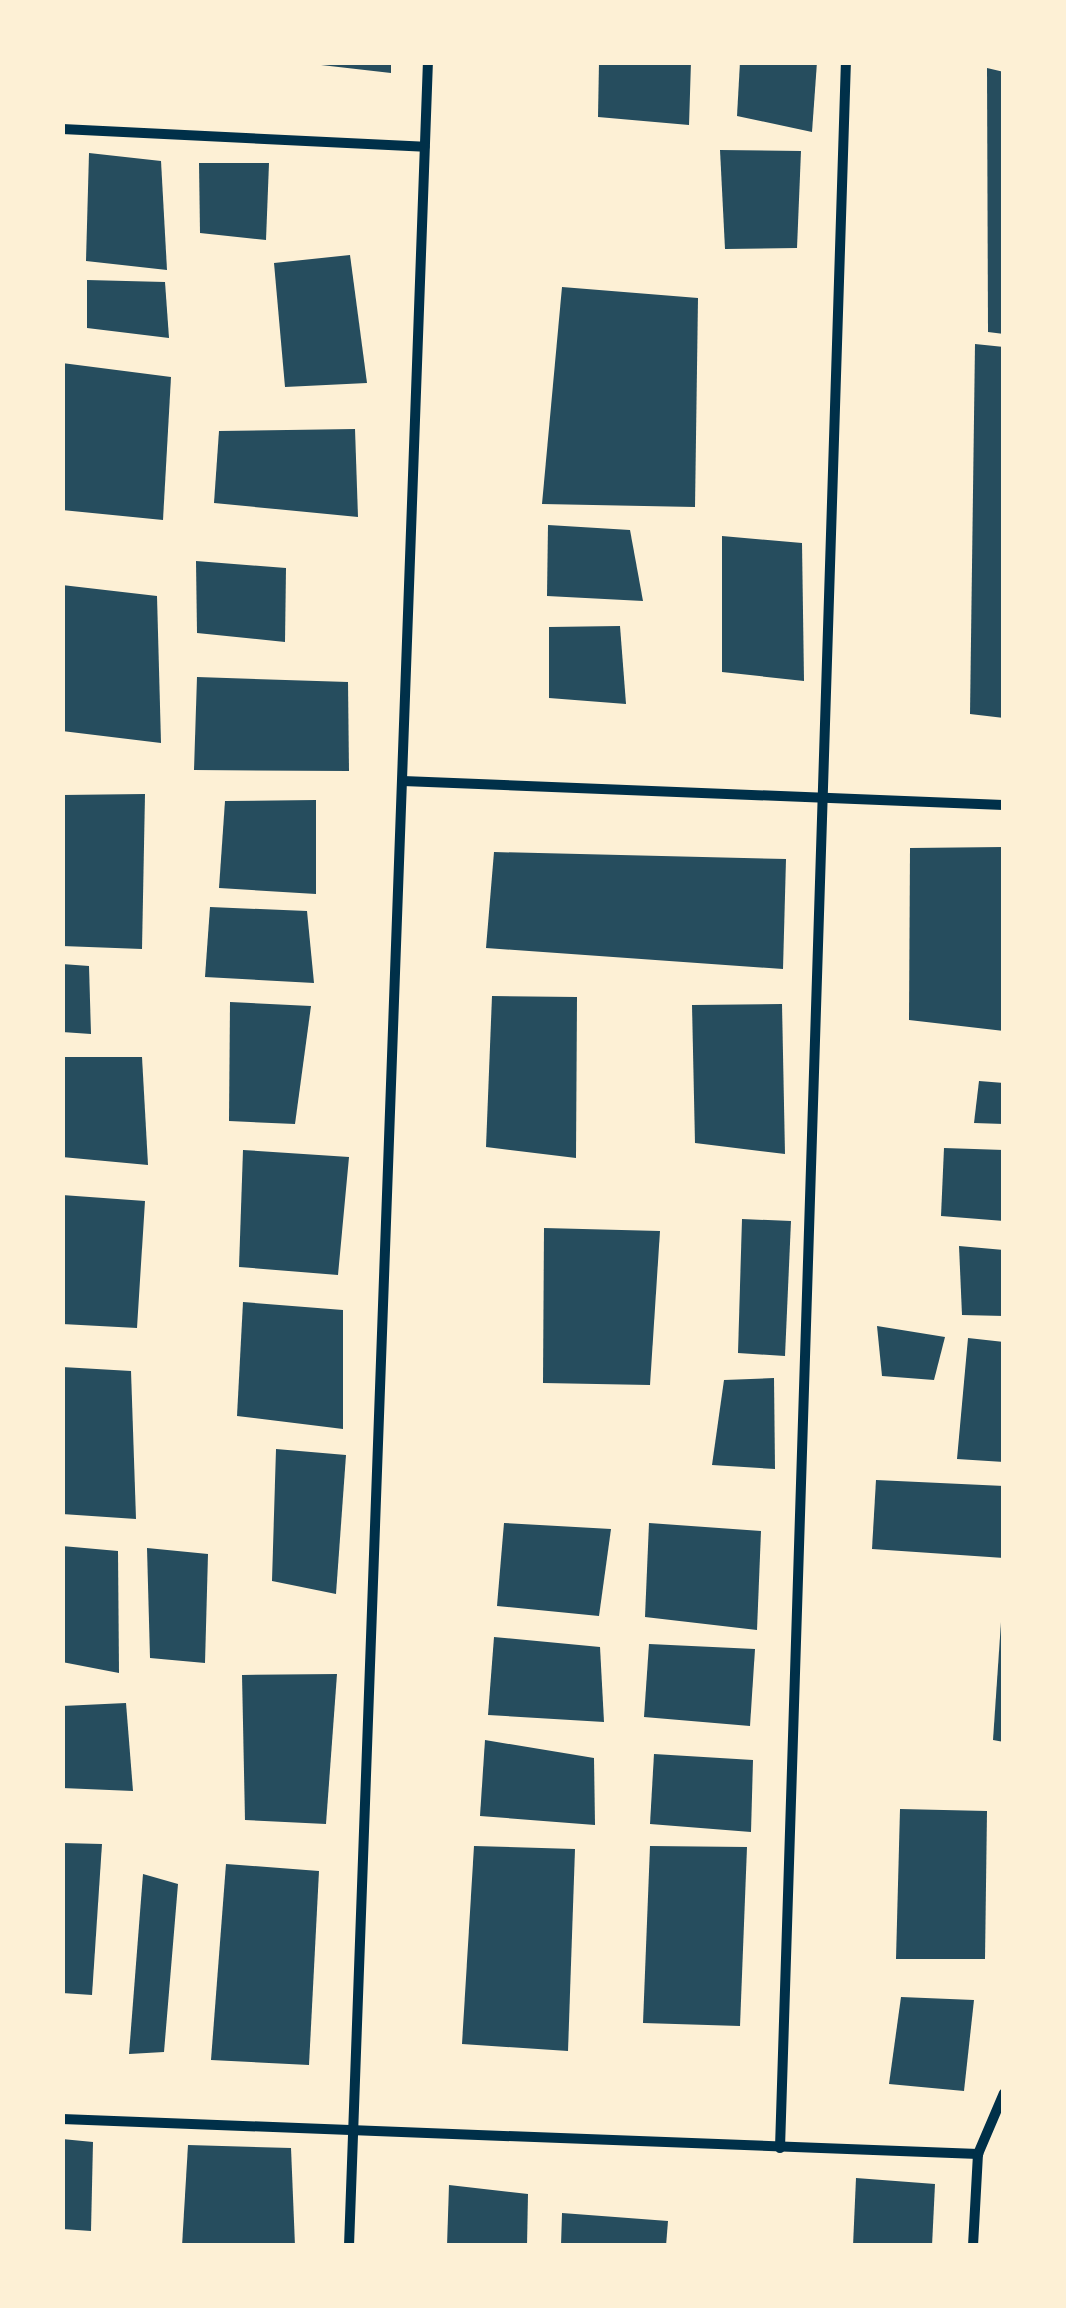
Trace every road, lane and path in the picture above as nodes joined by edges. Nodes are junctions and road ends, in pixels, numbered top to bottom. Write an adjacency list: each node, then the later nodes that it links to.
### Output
1 (428, 62): 4 (street)
2 (846, 62): 6 (street)
3 (62, 129): 4 (street)
4 (425, 147): 5 (street)
5 (403, 782): 6 (street); 10 (street)
6 (823, 799): 7 (street); 11 (street)
7 (1004, 804)
8 (1004, 2093): 12 (street)
9 (62, 2120): 10 (street)
10 (353, 2134): 11 (street); 13 (street)
11 (780, 2148): 12 (street)
12 (978, 2154): 14 (street)
13 (349, 2246)
14 (974, 2246)

